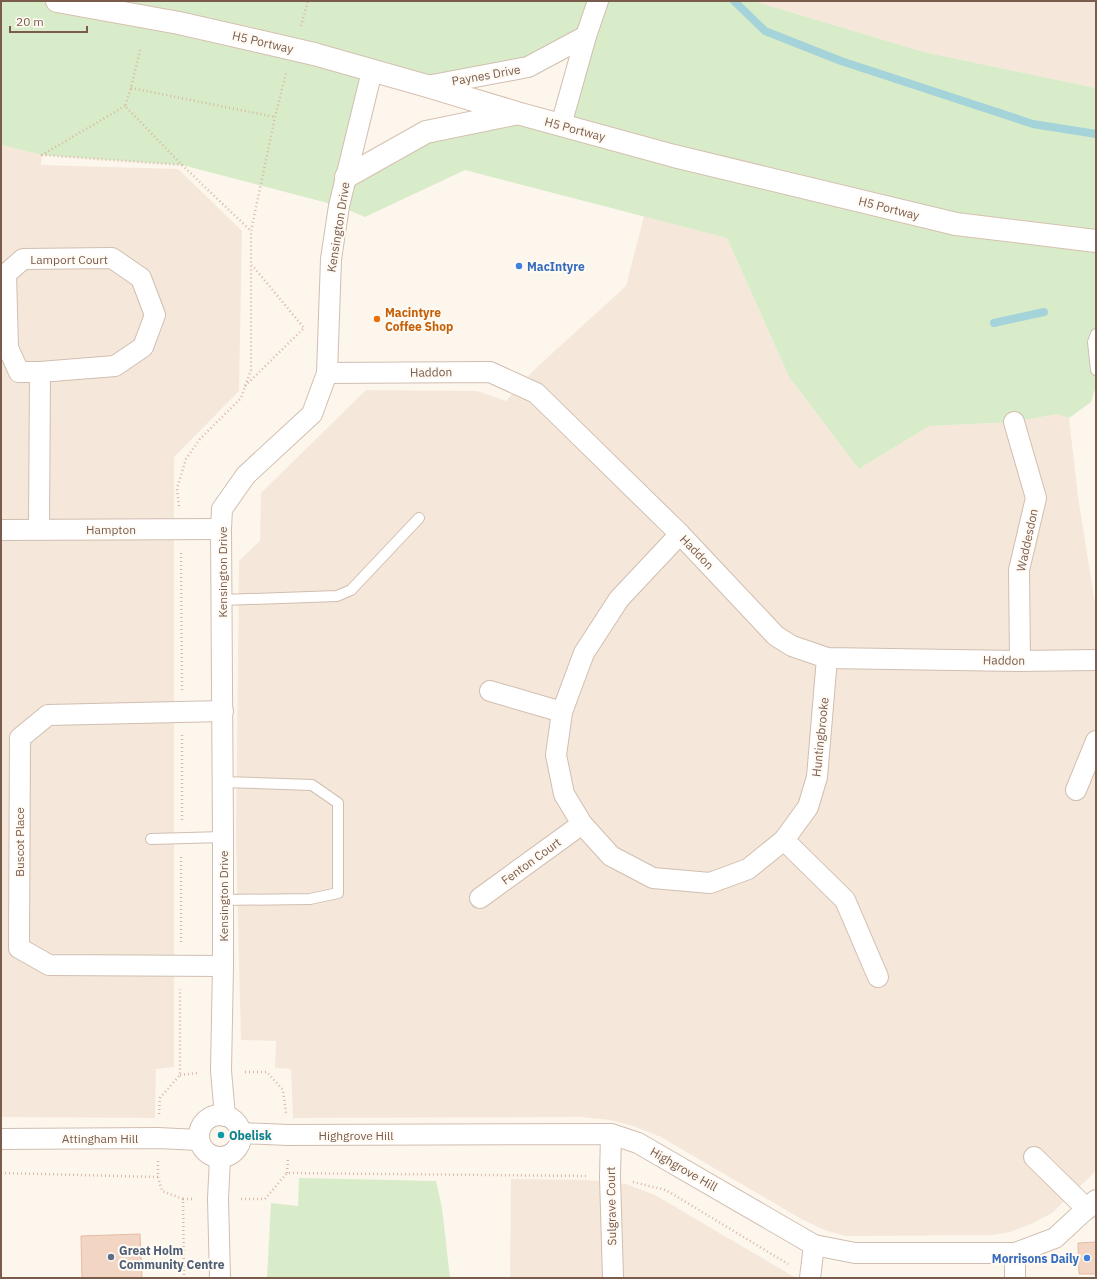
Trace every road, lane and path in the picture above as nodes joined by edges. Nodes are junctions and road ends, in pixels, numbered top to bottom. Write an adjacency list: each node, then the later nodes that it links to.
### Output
1 (57, 1): 5 (street, H5 Portway, bridge)
2 (598, 1): 3 (street)
3 (586, 36): 6 (street, Paynes Drive); 11 (street)
4 (140, 50): 7 (path)
5 (372, 71): 6 (street, H5 Portway); 13 (street, Kensington Drive)
6 (427, 86): 9 (street, H5 Portway)
7 (131, 88): 8 (path); 10 (path)
8 (125, 106): 12 (path); 12 (path)
9 (517, 113): 11 (street, H5 Portway); 13 (street)
10 (275, 117)
11 (561, 125): 15 (street, H5 Portway)
12 (182, 165): 14 (path)
13 (346, 177): 20 (street, Kensington Drive)
14 (251, 231)
15 (1096, 242)
16 (252, 264): 21 (path)
17 (1096, 334): 18 (lane)
18 (1096, 370)
19 (40, 372): 19 (street, Lamport Court); 24 (street)
20 (327, 373): 25 (street, Kensington Drive); 27 (street, Haddon)
21 (245, 386)
22 (1014, 422): 31 (street, Waddesdon)
23 (419, 518): 28 (lane)
24 (39, 529): 25 (street, Hampton); 26 (street, Hampton)
25 (221, 529): 28 (street, Kensington Drive)
26 (1, 530)
27 (680, 534): 29 (street, Haddon); 34 (street, Huntingbrooke)
28 (222, 600): 33 (street, Kensington Drive)
29 (827, 658): 31 (street, Haddon); 41 (street, Huntingbrooke)
30 (1096, 660): 31 (street, Haddon)
31 (1020, 661)
32 (490, 691): 34 (street)
33 (223, 711): 36 (street, Kensington Drive); 44 (street, Buscot Place)
34 (562, 712): 38 (street, Huntingbrooke)
35 (1096, 741): 37 (street)
36 (223, 782): 39 (street, Kensington Drive); 43 (lane)
37 (1076, 790)
38 (582, 824): 41 (street, Huntingbrooke); 42 (street, Fenton Court)
39 (223, 837): 40 (lane); 43 (street, Kensington Drive)
40 (151, 839)
41 (784, 840): 45 (street)
42 (480, 898)
43 (223, 900): 44 (street, Kensington Drive)
44 (223, 966): 46 (street, Kensington Drive)
45 (878, 977)
46 (221, 1071): 47 (path); 48 (street, Kensington Drive); 51 (path)
47 (180, 1075)
48 (225, 1116): 49 (street); 53 (street)
49 (241, 1133): 51 (street, Highgrove Hill); 55 (street)
50 (611, 1134): 51 (street, Highgrove Hill); 59 (street, Sulgrave Court); 63 (street, Highgrove Hill)
51 (288, 1135): 57 (path)
52 (1, 1139): 53 (street, Attingham Hill)
53 (199, 1140): 55 (street)
54 (1034, 1157): 62 (street)
55 (220, 1158): 61 (street)
56 (1, 1173): 58 (path)
57 (287, 1173): 59 (path); 61 (path)
58 (158, 1177)
59 (610, 1177): 66 (street, Sulgrave Court); 67 (path)
60 (183, 1199): 61 (path)
61 (218, 1199): 65 (street)
62 (1091, 1204): 64 (street, Highgrove Hill)
63 (814, 1245): 64 (street, Highgrove Hill); 67 (street)
64 (1015, 1253): 68 (street)
65 (220, 1278)
66 (613, 1278)
67 (810, 1278)
68 (1015, 1278)

